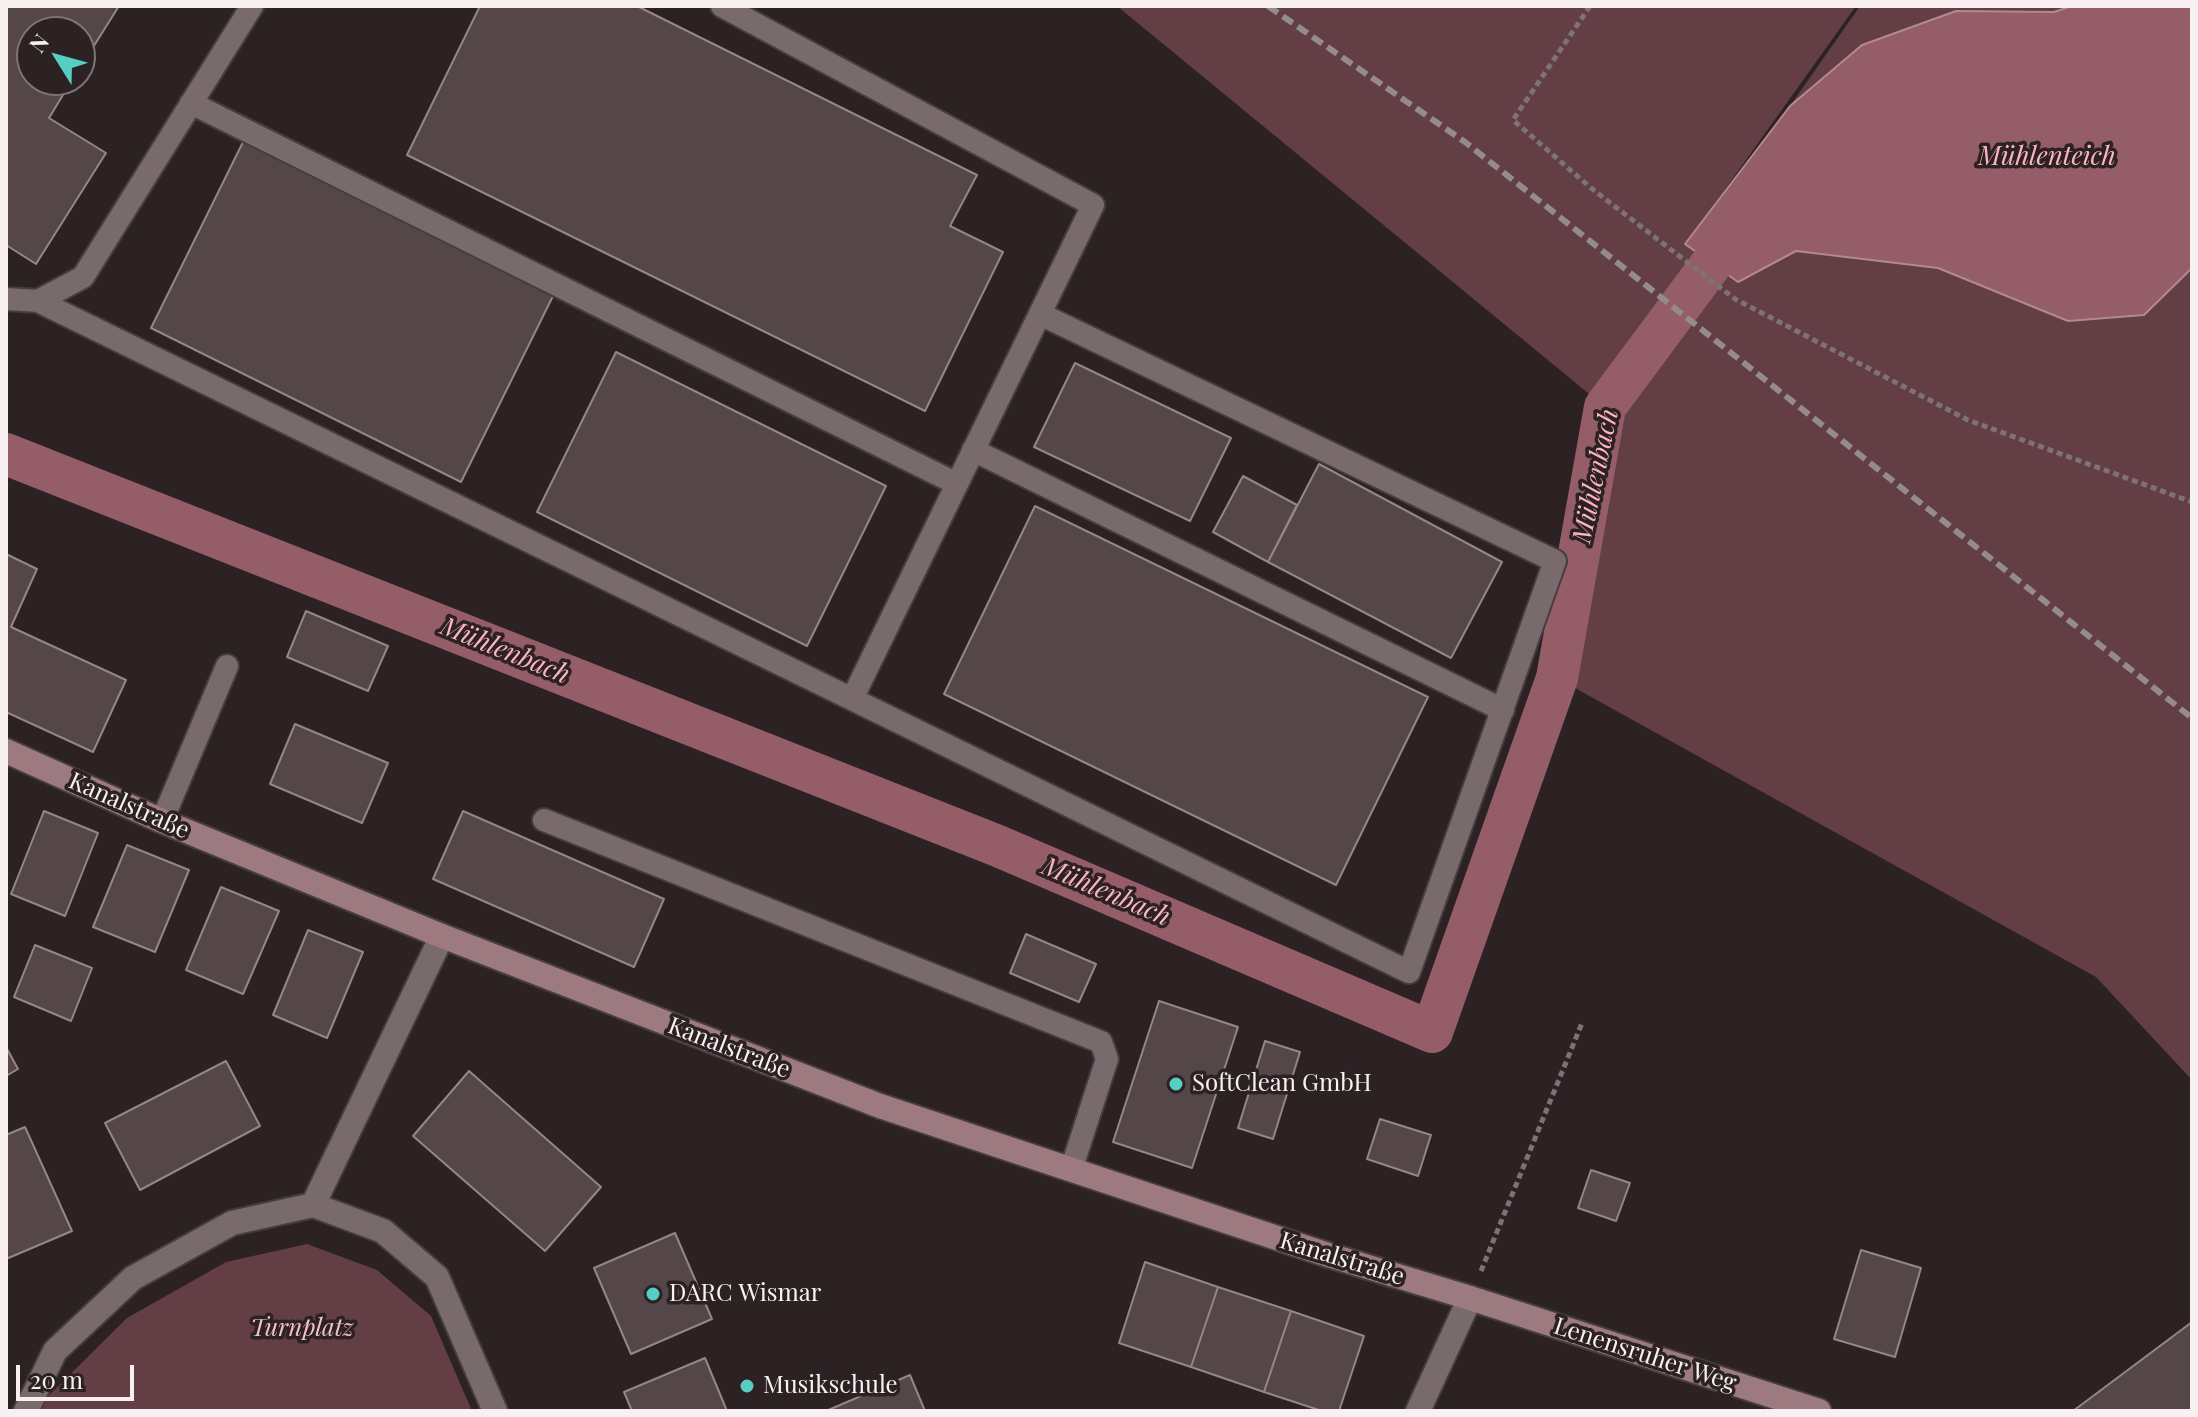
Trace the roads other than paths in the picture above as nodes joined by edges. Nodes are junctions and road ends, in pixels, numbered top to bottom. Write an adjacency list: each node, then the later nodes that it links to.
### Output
1 (252, 6): 3 (lane)
2 (722, 6): 6 (lane)
3 (191, 103): 5 (lane); 8 (lane)
4 (6, 299): 5 (lane)
5 (38, 301): 10 (lane)
6 (1040, 314): 7 (lane); 11 (lane)
7 (973, 450): 8 (lane); 11 (lane)
8 (957, 484): 10 (lane)
9 (227, 666): 14 (lane)
10 (852, 699): 11 (lane)
11 (1503, 710)
12 (6, 751): 14 (street, Kanalstraße)
13 (544, 820): 16 (lane)
14 (162, 821): 15 (street, Kanalstraße)
15 (442, 936): 16 (street, Kanalstraße); 17 (street)
16 (1071, 1170): 18 (street, Kanalstraße)
17 (313, 1205): 19 (street); 20 (street)
18 (1470, 1298): 21 (street); 22 (street, Lenensruher Weg)
19 (26, 1411)
20 (495, 1411)
21 (1418, 1411)
22 (1819, 1411)

